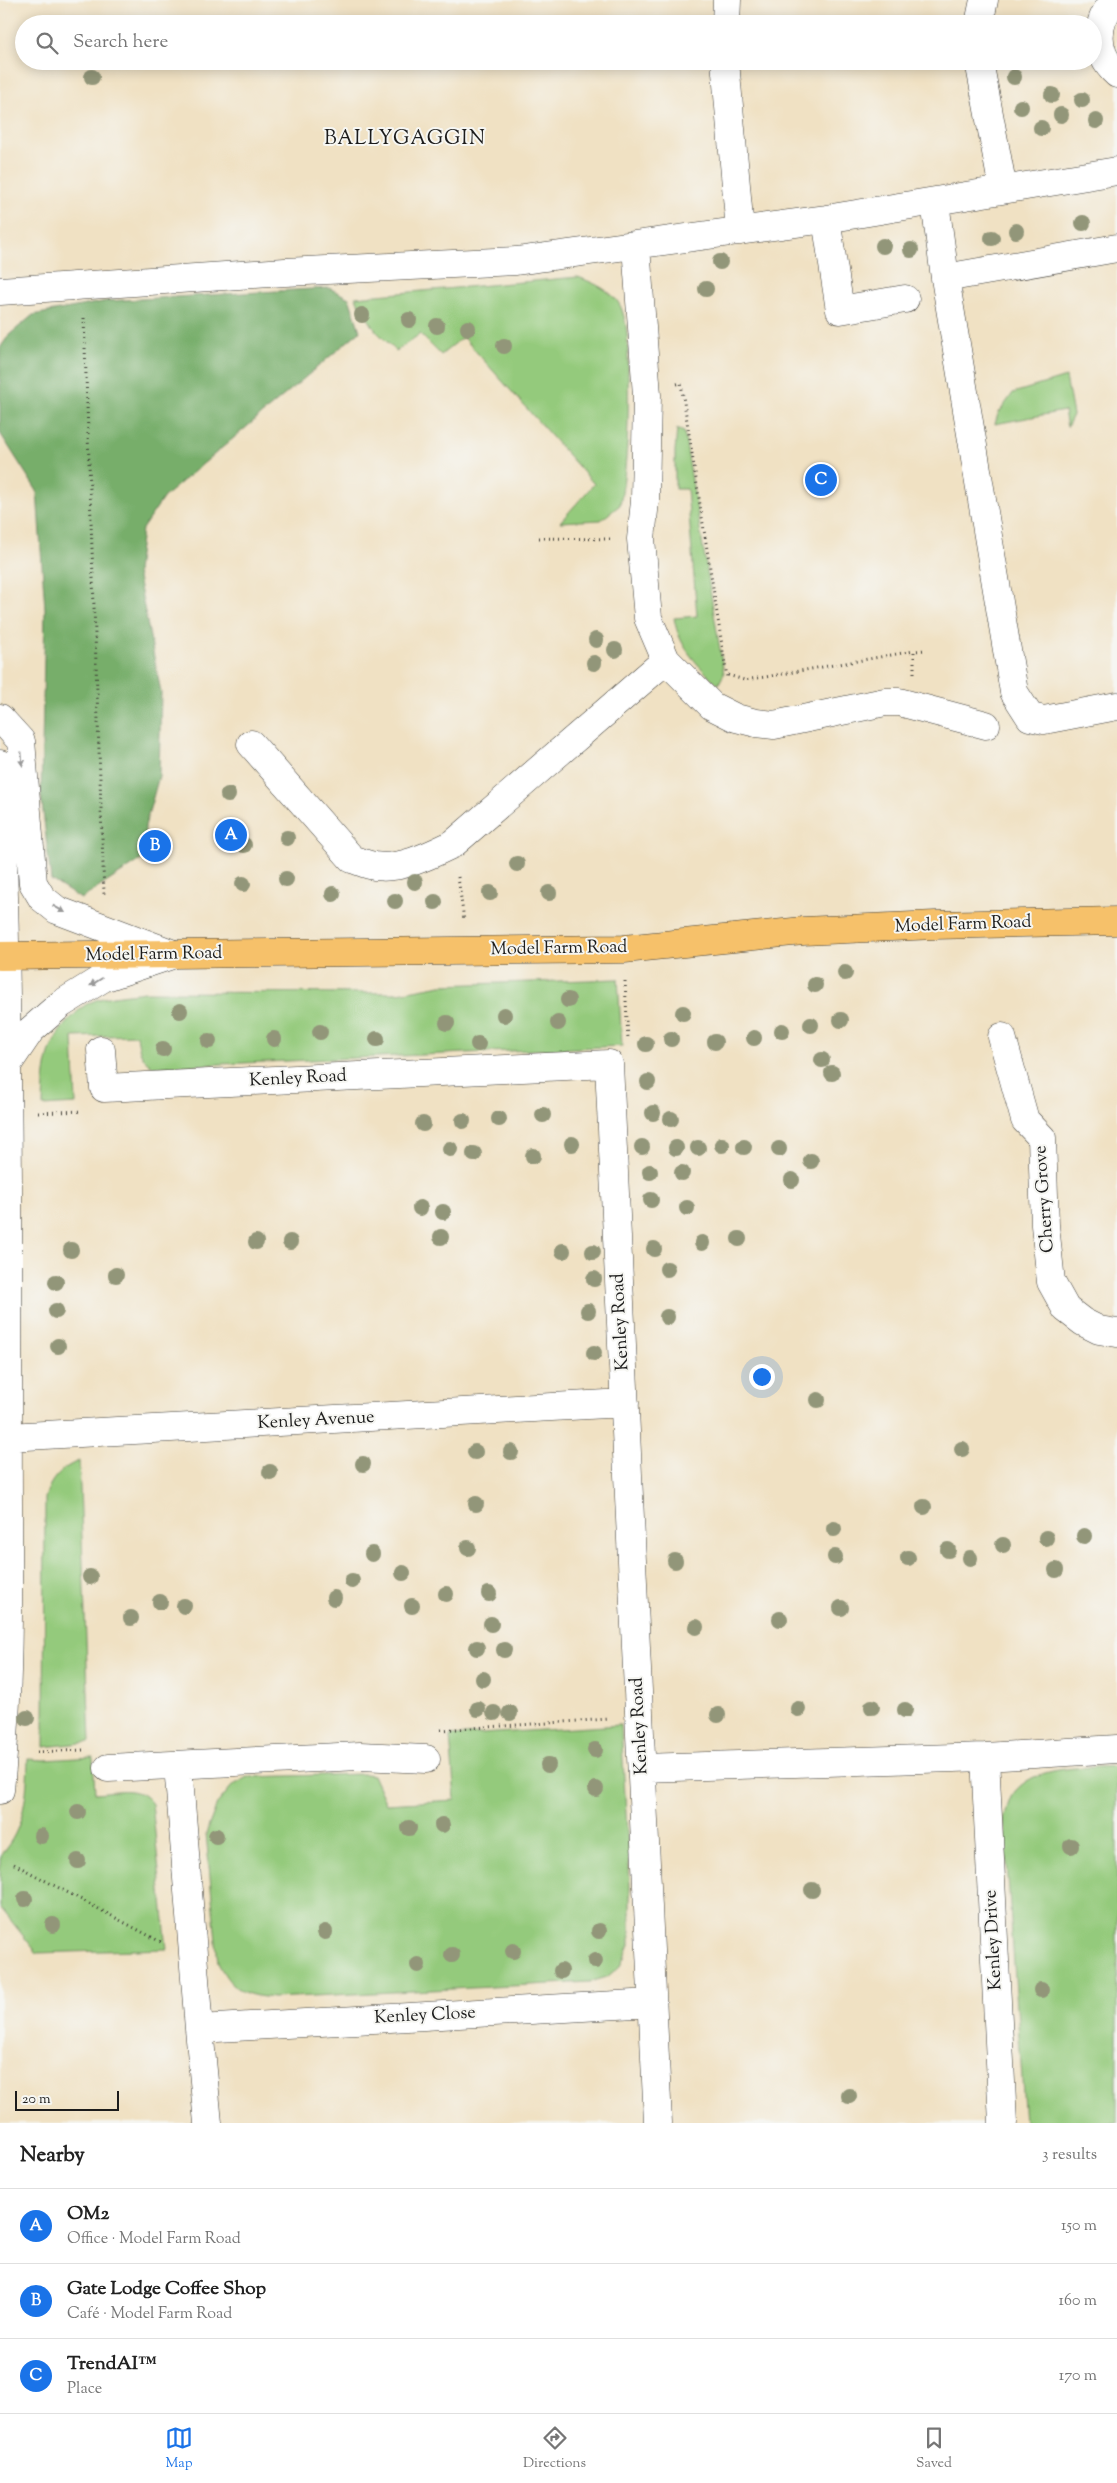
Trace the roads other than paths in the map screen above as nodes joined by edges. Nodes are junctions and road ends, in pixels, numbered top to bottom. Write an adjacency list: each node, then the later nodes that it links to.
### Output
1 (727, 0): 4 (street)
2 (984, 0): 5 (street)
3 (1116, 0): 6 (street)
4 (726, 15)
5 (981, 15)
6 (1102, 19)
7 (1102, 52): 10 (street)
8 (726, 70): 15 (street)
9 (981, 70): 12 (street)
10 (1117, 74)
11 (1117, 171): 12 (street)
12 (1003, 189): 13 (street)
13 (935, 202): 14 (street); 18 (street)
14 (826, 219): 15 (street); 20 (street)
15 (740, 231): 16 (street)
16 (636, 246): 19 (street); 21 (street)
17 (1117, 248): 18 (street)
18 (945, 278): 22 (street)
19 (0, 291)
20 (905, 299)
21 (666, 660): 24 (street); 25 (street)
22 (1117, 706)
23 (0, 718): 29 (street, one-way to 29)
24 (986, 725)
25 (251, 744)
26 (0, 764): 27 (street)
27 (2, 875): 30 (street)
28 (1117, 920): 29 (main road, Model Farm Road)
29 (175, 954): 30 (main road, Model Farm Road); 33 (street, one-way to 33)
30 (3, 956): 33 (street)
31 (1002, 1037): 35 (street, Cherry Grove)
32 (101, 1050): 36 (street, Kenley Road)
33 (4, 1058): 34 (street)
34 (4, 1194): 37 (street)
35 (1117, 1333)
36 (624, 1403): 37 (street, Kenley Avenue); 43 (street, Kenley Road)
37 (8, 1437): 44 (street)
38 (1117, 1749): 39 (street)
39 (985, 1757): 43 (street); 49 (street, Kenley Drive)
40 (426, 1759): 41 (street)
41 (178, 1765): 42 (street); 46 (street)
42 (108, 1768)
43 (642, 1768): 45 (street, Kenley Road)
44 (0, 1790)
45 (652, 2003): 46 (street, Kenley Close); 48 (street, Kenley Road)
46 (199, 2029): 47 (street)
47 (208, 2123)
48 (658, 2123)
49 (1003, 2123)

